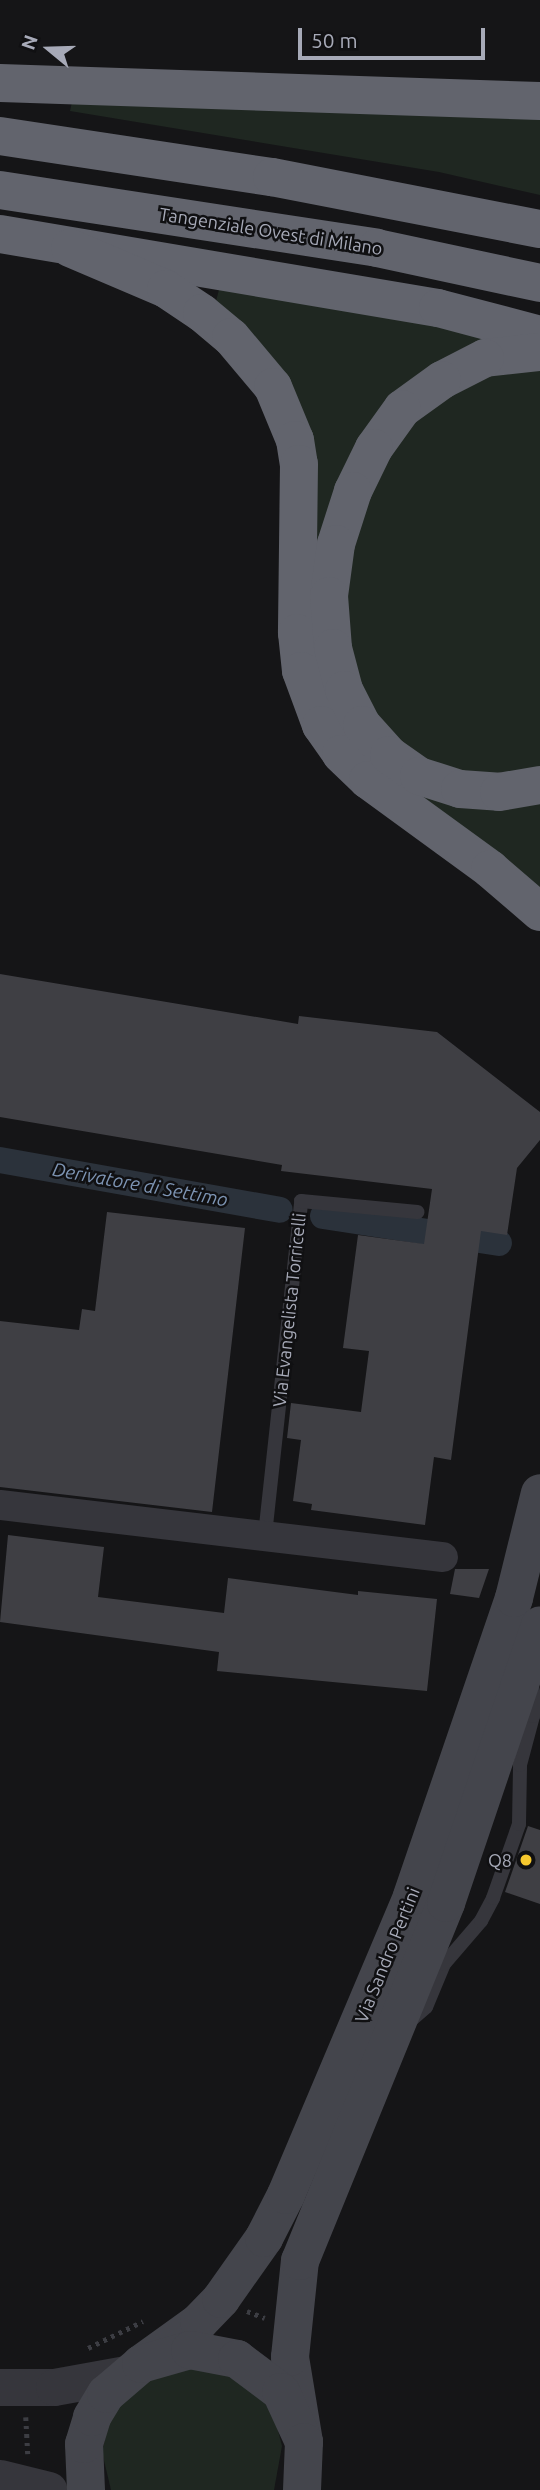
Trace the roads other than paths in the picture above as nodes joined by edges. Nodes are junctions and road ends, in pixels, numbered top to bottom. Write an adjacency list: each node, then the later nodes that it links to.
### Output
1 (0, 83): 2 (highway)
2 (530, 99)
3 (0, 136): 5 (highway)
4 (0, 190): 8 (highway, Tangenziale Ovest di Milano)
5 (540, 229)
6 (0, 234): 7 (highway)
7 (70, 248): 9 (highway); 12 (highway)
8 (540, 283)
9 (540, 335)
10 (540, 352): 11 (highway)
11 (540, 785)
12 (540, 912)
13 (417, 1212): 16 (lane, Via Evangelista Torricelli)
14 (540, 1493): 19 (main road, Via Sandro Pertini)
15 (0, 1505): 16 (street)
16 (265, 1535): 17 (street)
17 (443, 1557)
18 (537, 1635): 21 (main road, Via Sandro Pertini)
19 (133, 2369): 20 (street); 21 (main road); 22 (main road, Via Sandro Pertini)
20 (13, 2388)
21 (304, 2442): 23 (main road)
22 (86, 2490)
23 (302, 2490)

